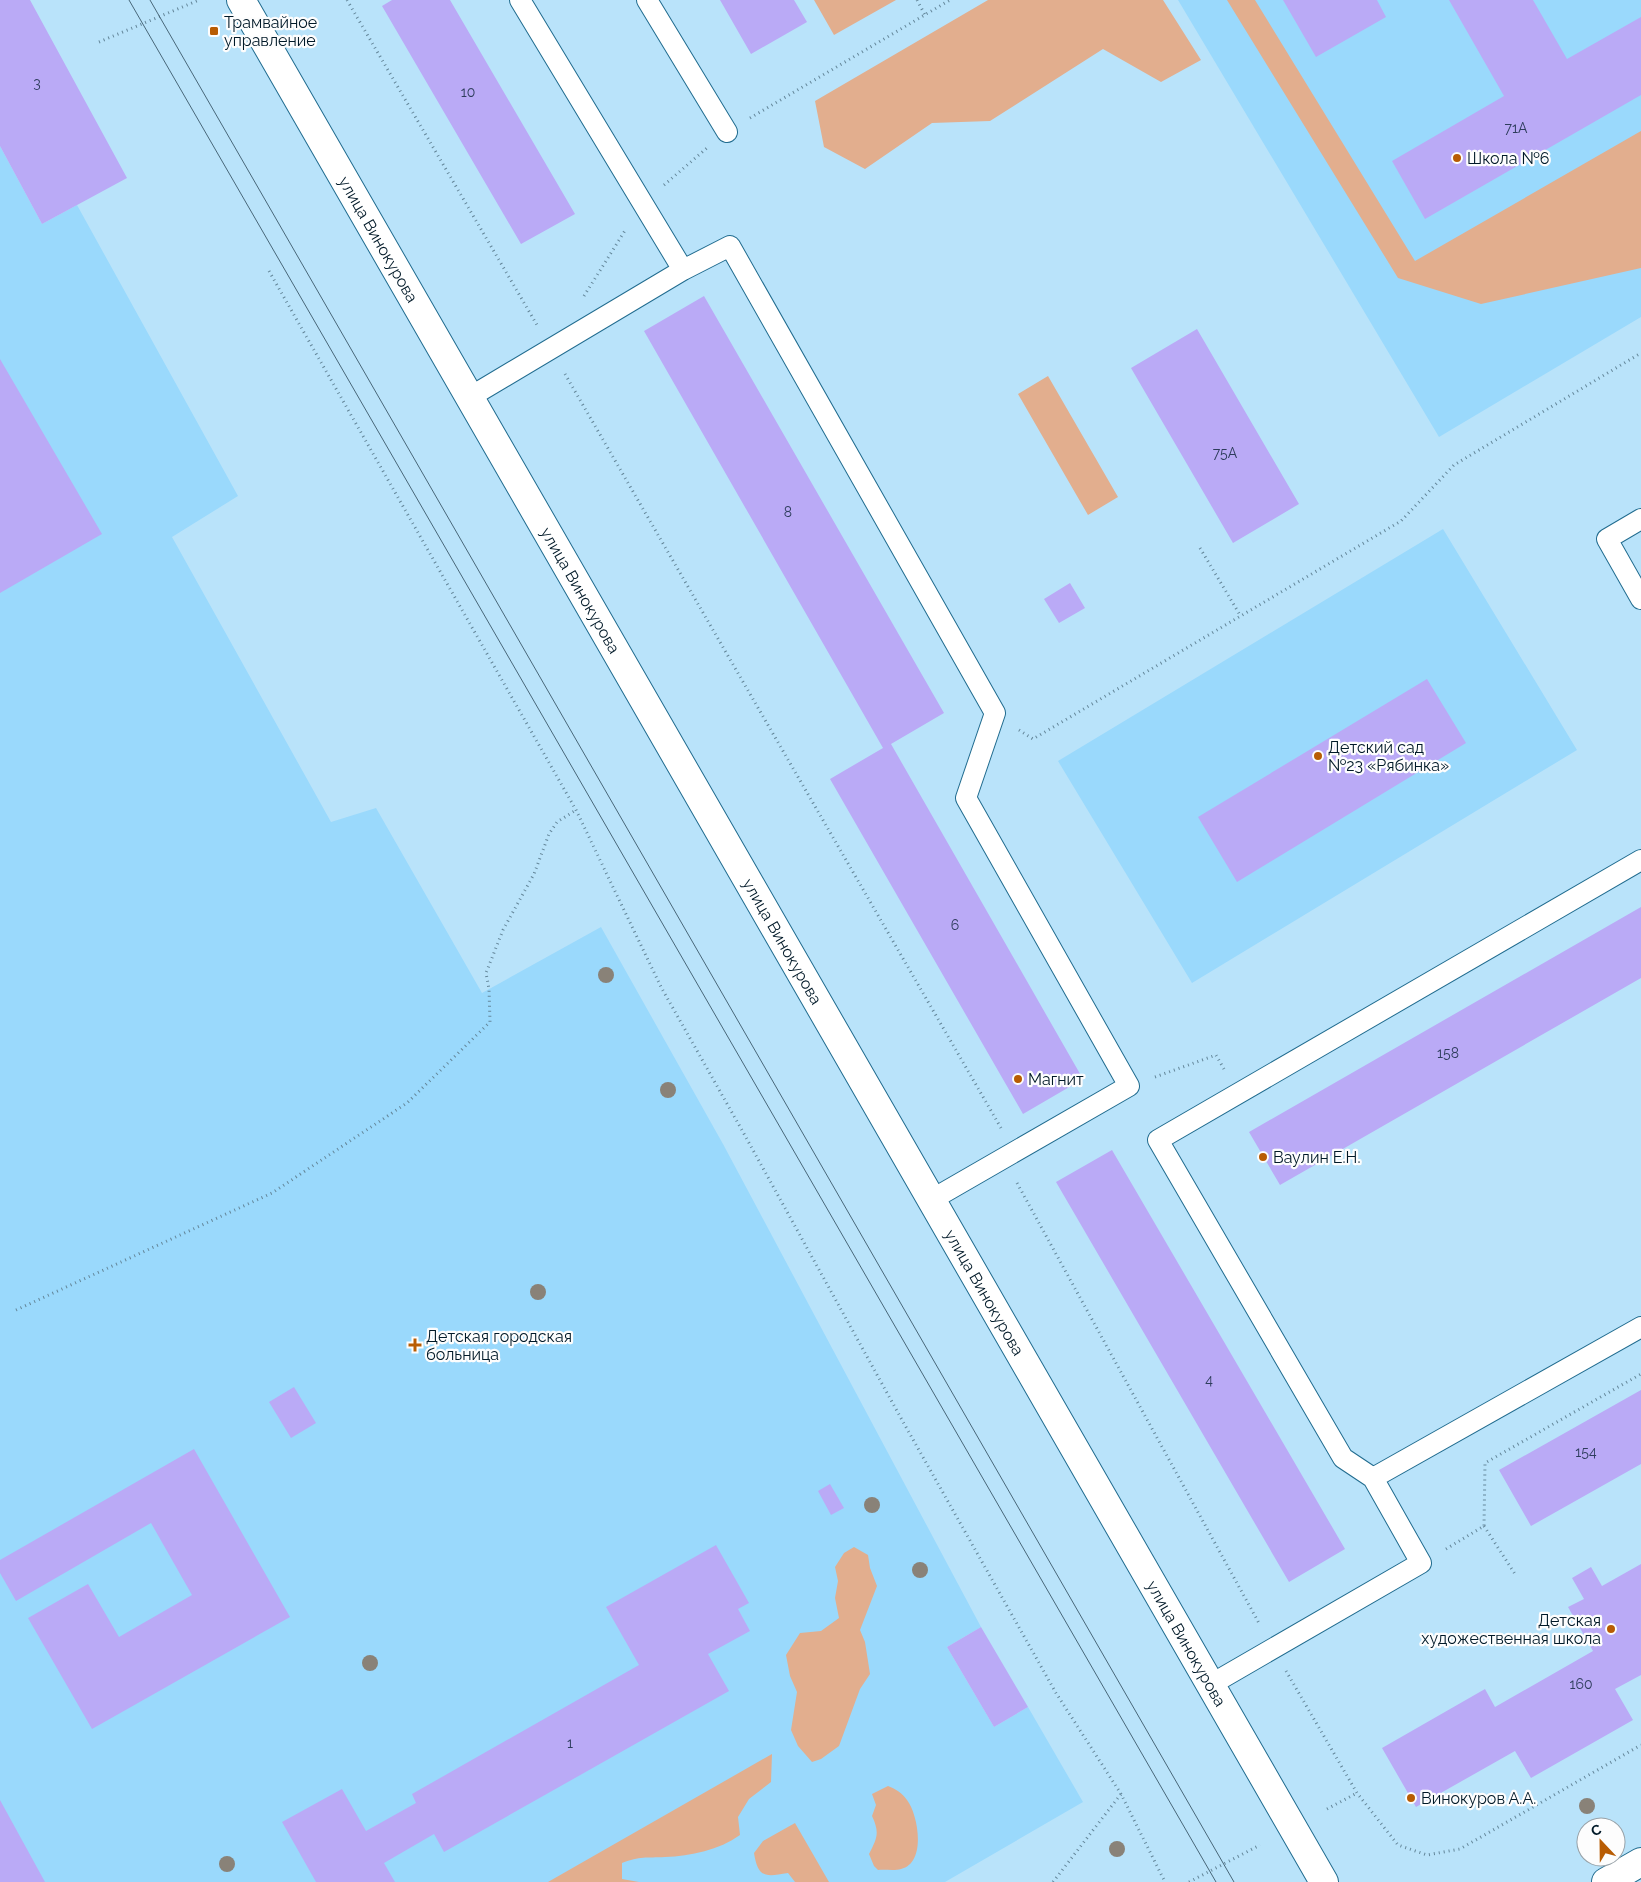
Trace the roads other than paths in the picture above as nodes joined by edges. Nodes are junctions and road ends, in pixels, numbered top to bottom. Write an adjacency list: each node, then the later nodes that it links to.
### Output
1 (241, 0): 6 (main road, улица Винокурова)
2 (520, 0): 5 (lane)
3 (647, 0): 4 (lane)
4 (727, 132)
5 (683, 270): 6 (lane); 10 (lane)
6 (470, 397): 10 (main road, улица Винокурова)
7 (1641, 519): 8 (lane)
8 (1641, 599)
9 (1641, 860): 12 (lane)
10 (931, 1200): 13 (main road, улица Винокурова)
11 (1641, 1327): 12 (lane)
12 (1373, 1478): 13 (lane)
13 (1210, 1685): 15 (main road, улица Винокурова)
14 (1641, 1862): 16 (main road)
15 (1324, 1882)
16 (1606, 1882)

